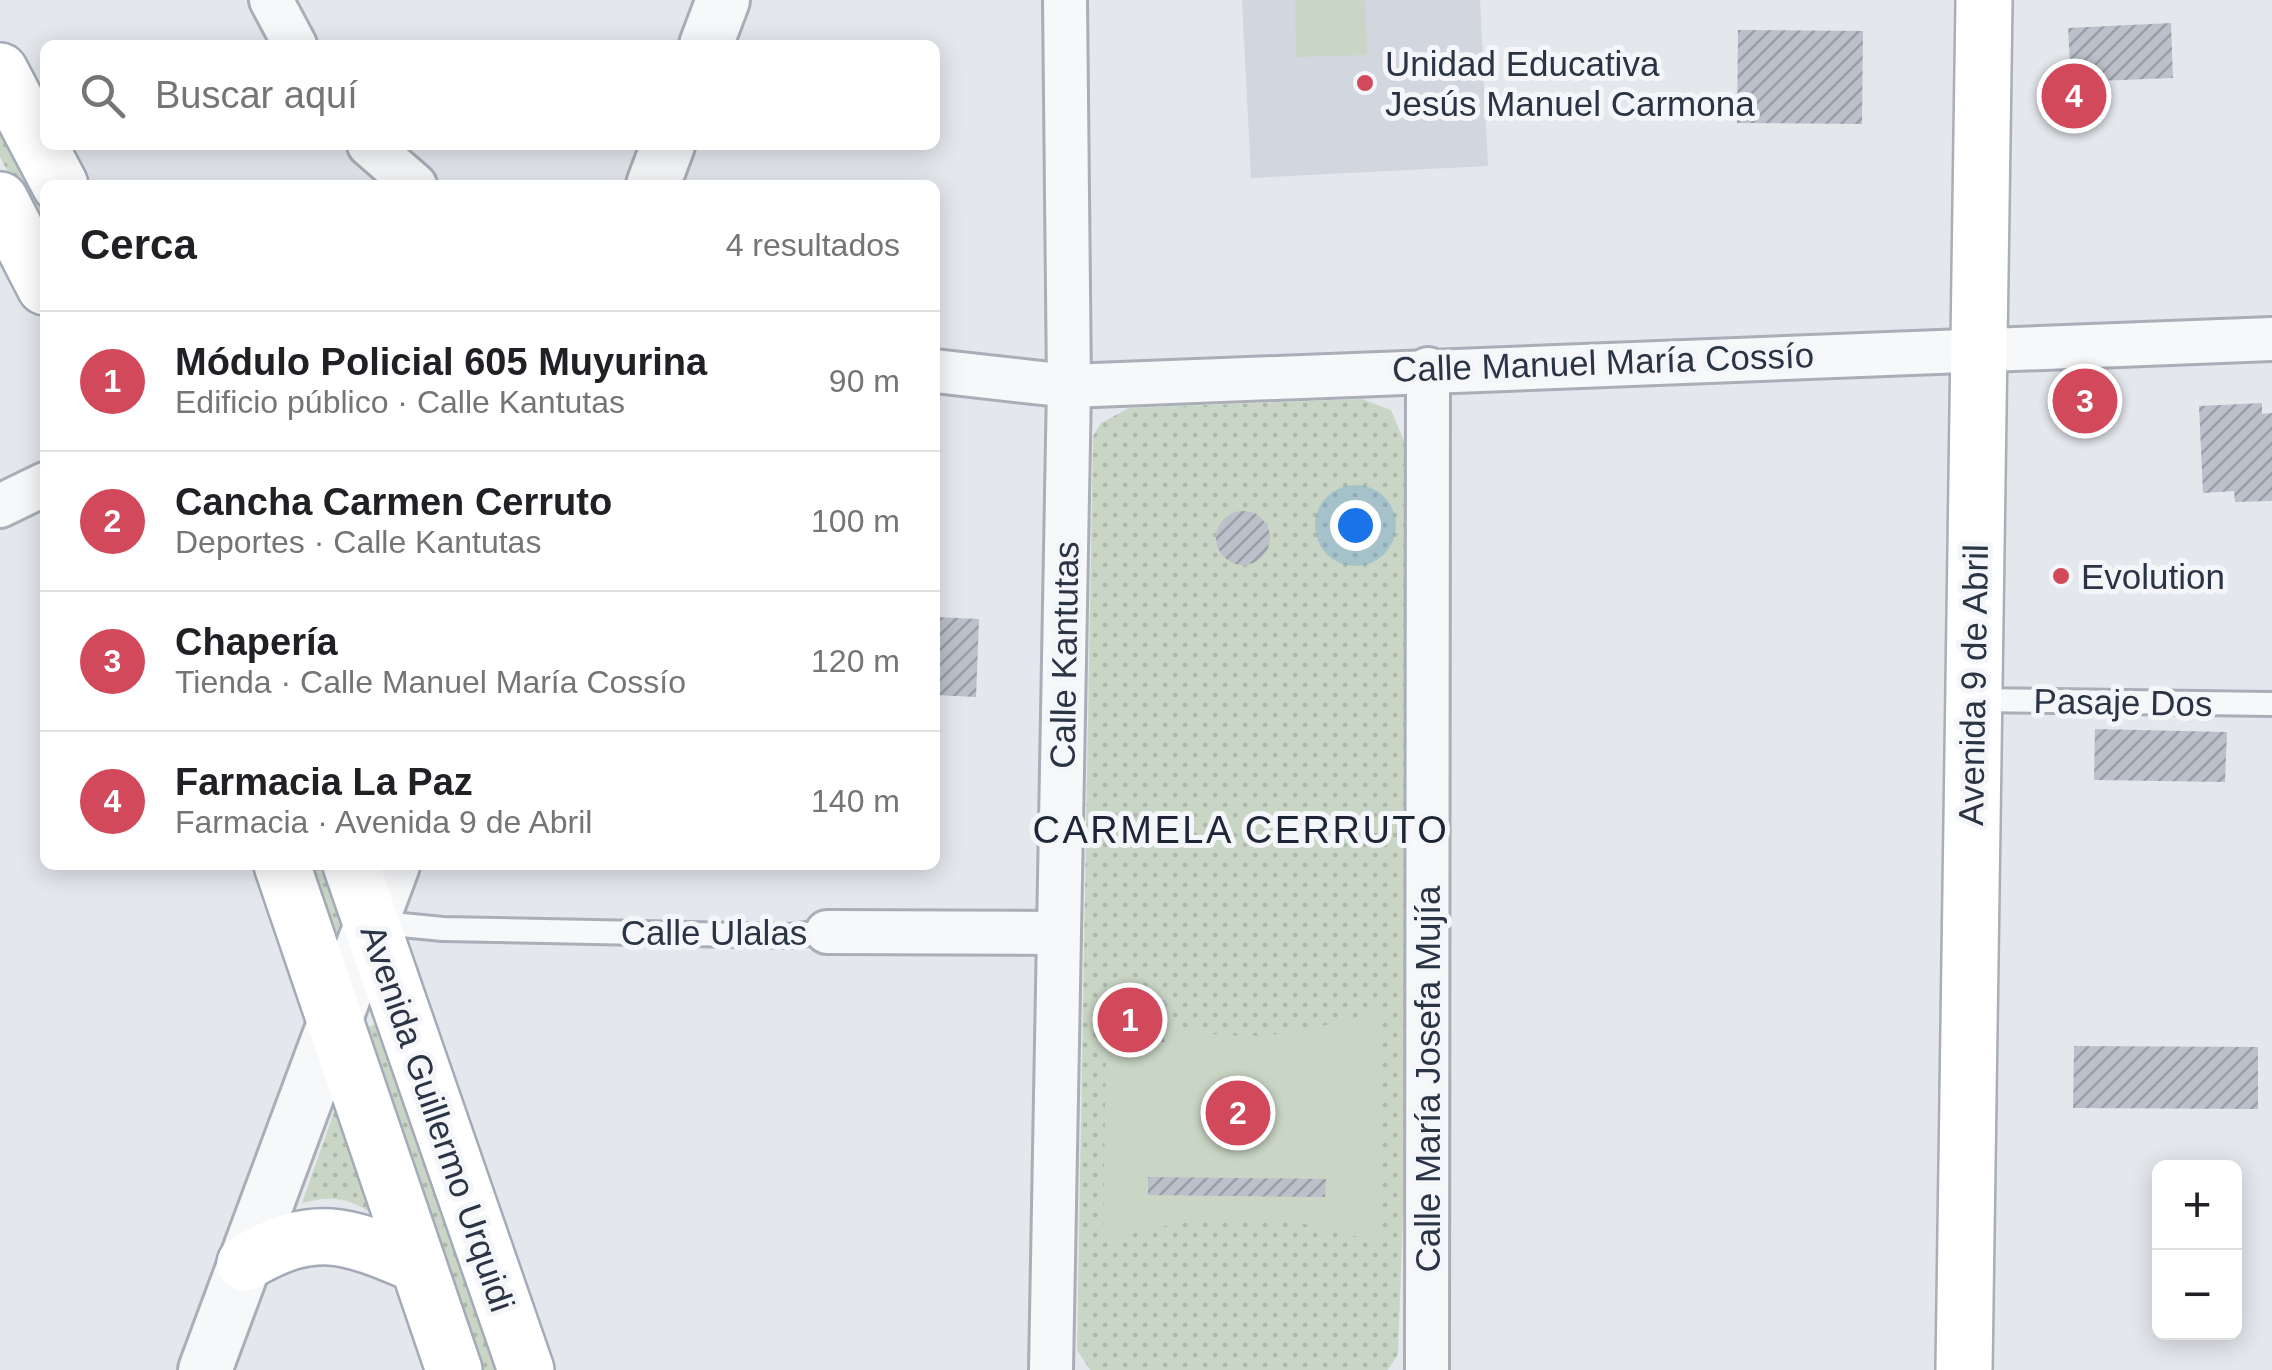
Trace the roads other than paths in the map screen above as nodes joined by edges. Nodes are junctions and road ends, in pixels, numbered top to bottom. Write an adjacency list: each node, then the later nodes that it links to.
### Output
1 (271, 0): 5 (street)
2 (723, 0): 6 (street)
3 (1065, 0): 21 (street, Calle Kantutas)
4 (1984, 0): 18 (main road, Avenida 9 de Abril)
5 (292, 40)
6 (708, 40)
7 (0, 71): 8 (main road)
8 (40, 147)
9 (42, 150): 12 (main road)
10 (375, 150): 13 (street)
11 (666, 150): 14 (street)
12 (57, 180)
13 (409, 180)
14 (655, 180)
15 (0, 200): 16 (main road)
16 (40, 277)
17 (2272, 339): 18 (street, Calle Manuel María Cossío)
18 (1976, 347): 19 (street, Calle Manuel María Cossío); 24 (main road, Avenida 9 de Abril)
19 (1428, 368): 21 (street, Calle Manuel María Cossío); 39 (street, Calle María Josefa Mujía)
20 (940, 371): 21 (street, Calle Manuel María Cossío)
21 (1069, 386): 31 (street, Calle Kantutas)
22 (40, 486): 23 (street)
23 (0, 506)
24 (1974, 700): 25 (lane, Pasaje Dos); 40 (main road, Avenida 9 de Abril)
25 (2272, 704)
26 (284, 870): 32 (main road, Avenida Guillermo Urquidi)
27 (354, 870): 29 (main road, Avenida Guillermo Urquidi)
28 (391, 870): 29 (street)
29 (371, 922): 30 (lane, Calle Ulalas); 32 (street); 37 (main road, Avenida Guillermo Urquidi)
30 (827, 932): 31 (street, Calle Ulalas)
31 (1058, 933): 38 (street, Calle Kantutas)
32 (334, 1023): 33 (street); 34 (main road, Avenida Guillermo Urquidi)
33 (245, 1263): 34 (main road); 35 (street)
34 (418, 1265): 36 (main road, Avenida Guillermo Urquidi)
35 (205, 1370)
36 (454, 1370)
37 (526, 1370)
38 (1051, 1370)
39 (1427, 1370)
40 (1964, 1370)

